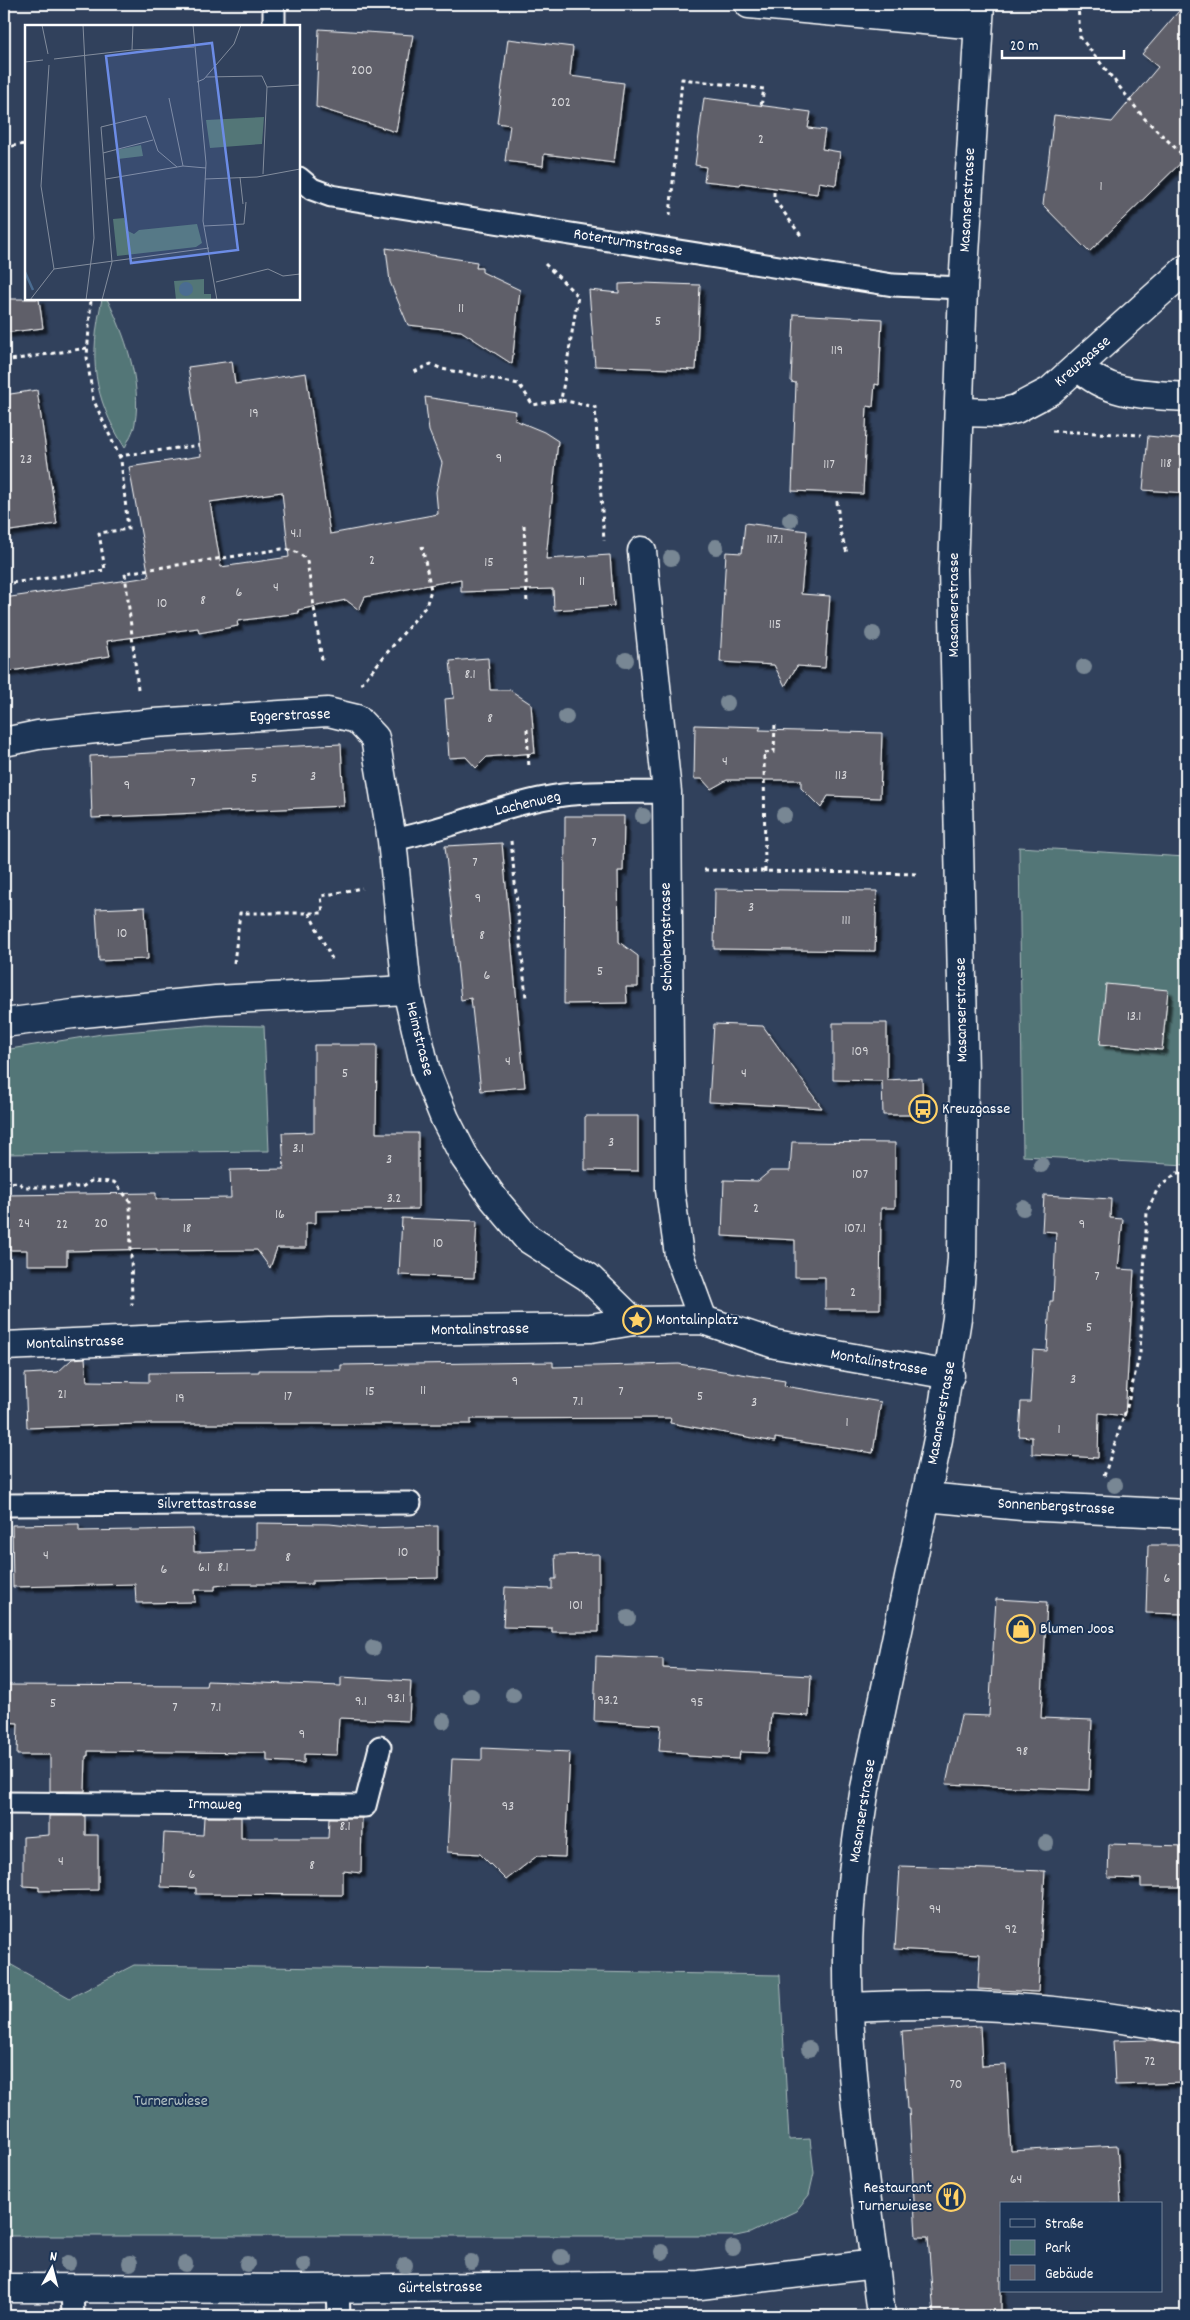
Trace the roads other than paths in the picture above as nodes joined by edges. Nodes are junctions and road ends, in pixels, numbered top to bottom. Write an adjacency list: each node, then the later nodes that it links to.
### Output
1 (274, 4): 4 (lane)
2 (749, 4): 3 (street)
3 (979, 14): 7 (street, Masanserstrasse)
4 (274, 25)
5 (300, 179): 7 (lane, Roterturmstrasse)
6 (1186, 269): 8 (street, Kreuzgasse)
7 (963, 288): 10 (street, Masanserstrasse)
8 (1079, 367): 9 (street); 10 (street, Kreuzgasse)
9 (1186, 397)
10 (960, 412): 20 (street, Masanserstrasse)
11 (642, 551): 13 (street, Schönbergstrasse)
12 (4, 742): 14 (street, Eggerstrasse)
13 (667, 792): 14 (lane, Lachenweg); 17 (street, Schönbergstrasse)
14 (392, 840): 15 (street)
15 (407, 990): 16 (street, Heimstrasse); 18 (street, Heimstrasse)
16 (4, 1023)
17 (703, 1320): 18 (street, Montalinstrasse); 20 (street, Montalinstrasse)
18 (633, 1321): 19 (street, Montalinstrasse)
19 (4, 1346)
20 (950, 1375): 21 (street, Masanserstrasse)
21 (926, 1497): 24 (street, Sonnenbergstrasse); 27 (street, Masanserstrasse)
22 (410, 1503): 23 (lane, Silvrettastrasse)
23 (4, 1505)
24 (1186, 1514)
25 (380, 1747): 26 (lane, Irmaweg)
26 (4, 1803)
27 (848, 2006): 28 (street); 29 (street, Masanserstrasse)
28 (1186, 2030)
29 (875, 2264): 32 (street, Gürtelstrasse); 35 (street, Masanserstrasse)
30 (4, 2288): 31 (street, Gürtelstrasse)
31 (72, 2289): 32 (street, Gürtelstrasse); 33 (lane)
32 (338, 2289): 34 (lane)
33 (73, 2316)
34 (339, 2316)
35 (881, 2316)

